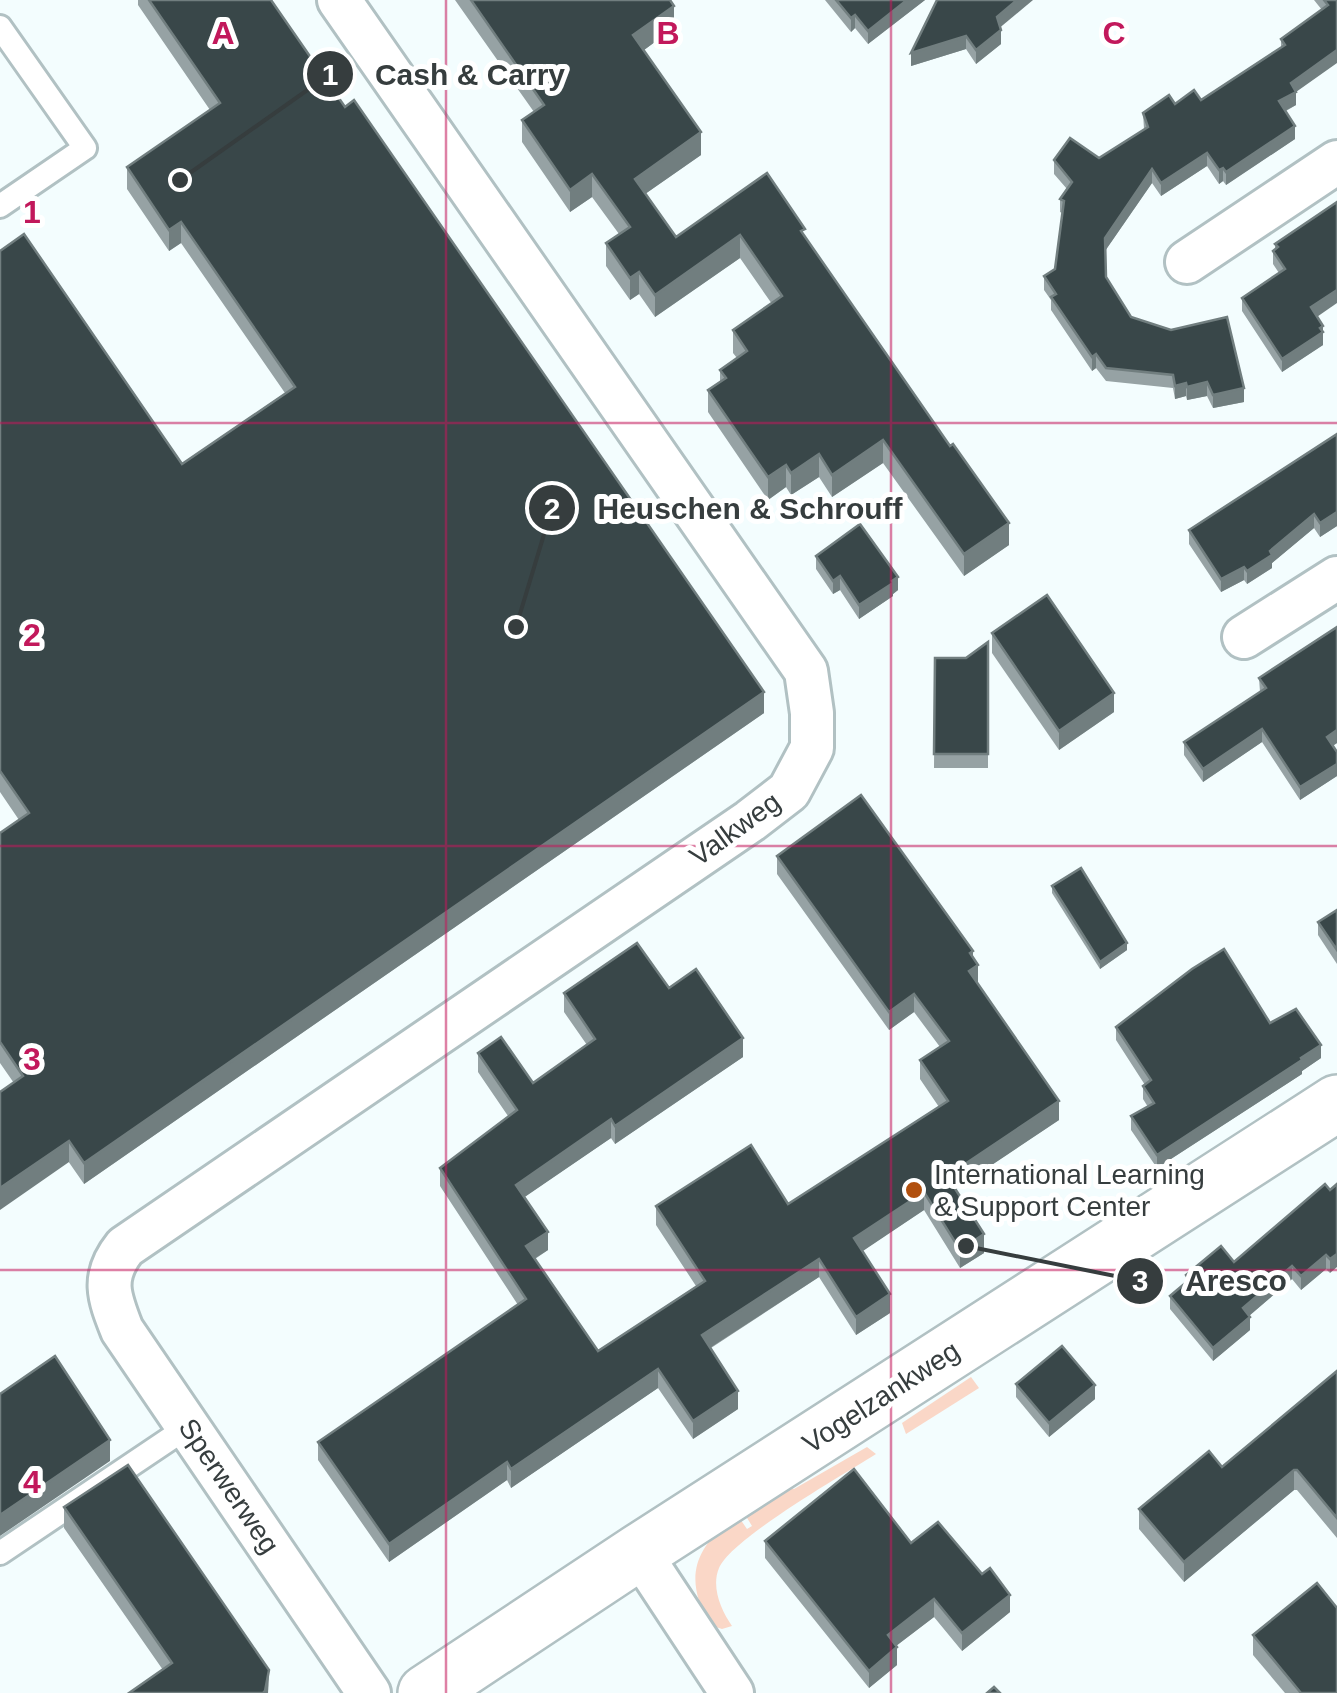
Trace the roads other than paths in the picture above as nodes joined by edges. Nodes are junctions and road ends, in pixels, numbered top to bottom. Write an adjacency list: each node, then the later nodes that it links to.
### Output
1 (339, 0): 9 (street, Valkweg)
2 (0, 27): 4 (lane)
3 (1337, 162): 5 (street)
4 (0, 206)
5 (1187, 262)
6 (1337, 578): 7 (street)
7 (1244, 637)
8 (1337, 1103): 11 (street, Vogelzankweg)
9 (111, 1272): 10 (street, Sperwerweg)
10 (189, 1426): 12 (lane); 13 (street, Sperwerweg)
11 (639, 1552): 14 (street, Vogelzankweg); 15 (street)
12 (0, 1553)
13 (369, 1693)
14 (426, 1693)
15 (732, 1693)

